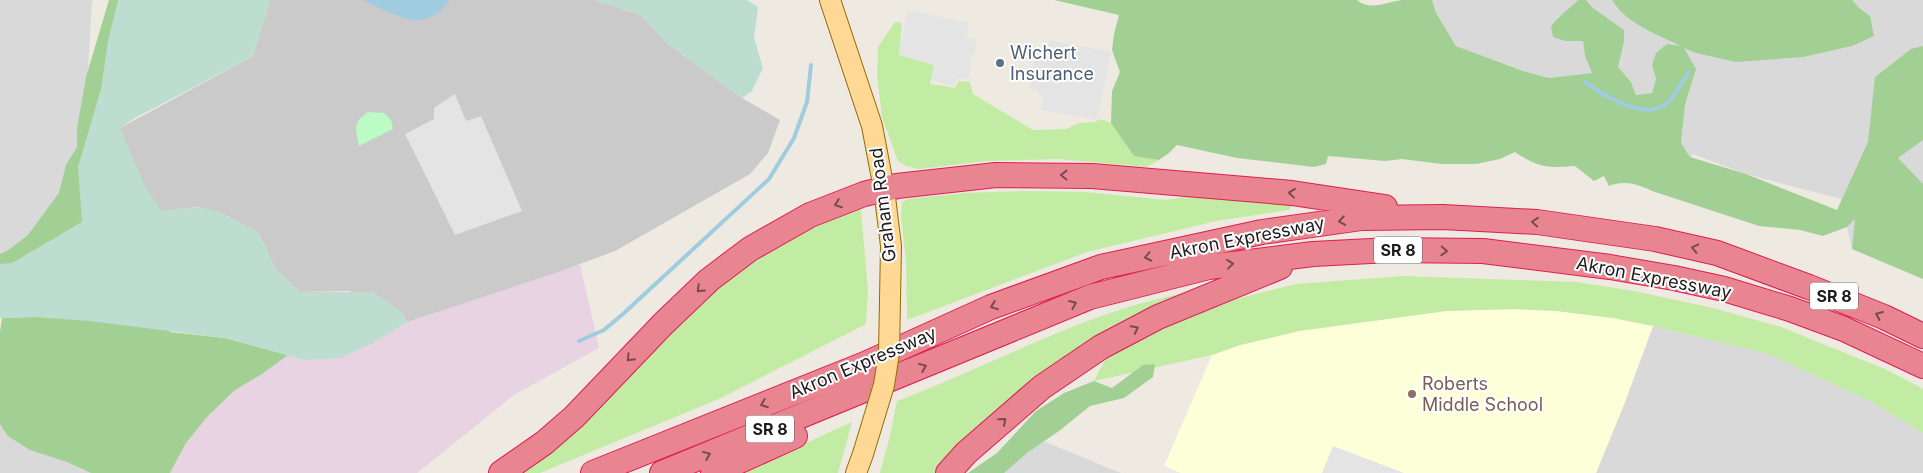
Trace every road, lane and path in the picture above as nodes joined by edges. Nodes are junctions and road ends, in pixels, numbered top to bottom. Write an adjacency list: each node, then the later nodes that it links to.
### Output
1 (830, 0): 2 (main road, Graham Road)
2 (884, 189): 3 (highway, one-way to 2); 8 (highway, one-way to 8); 12 (main road, Graham Road, bridge)
3 (1443, 217): 5 (highway, Akron Expressway / SR 8, one-way to 3); 9 (highway, Akron Expressway / SR 8, one-way to 9)
4 (1390, 250): 6 (highway, Akron Expressway / SR 8, one-way to 6); 7 (highway, Akron Expressway / SR 8, one-way to 4); 13 (highway, one-way to 4)
5 (1923, 336)
6 (1923, 366)
7 (878, 385): 10 (highway, Akron Expressway / SR 8, one-way to 7); 11 (highway)
8 (501, 473)
9 (593, 473)
10 (662, 473)
11 (713, 473)
12 (856, 473)
13 (948, 473)

